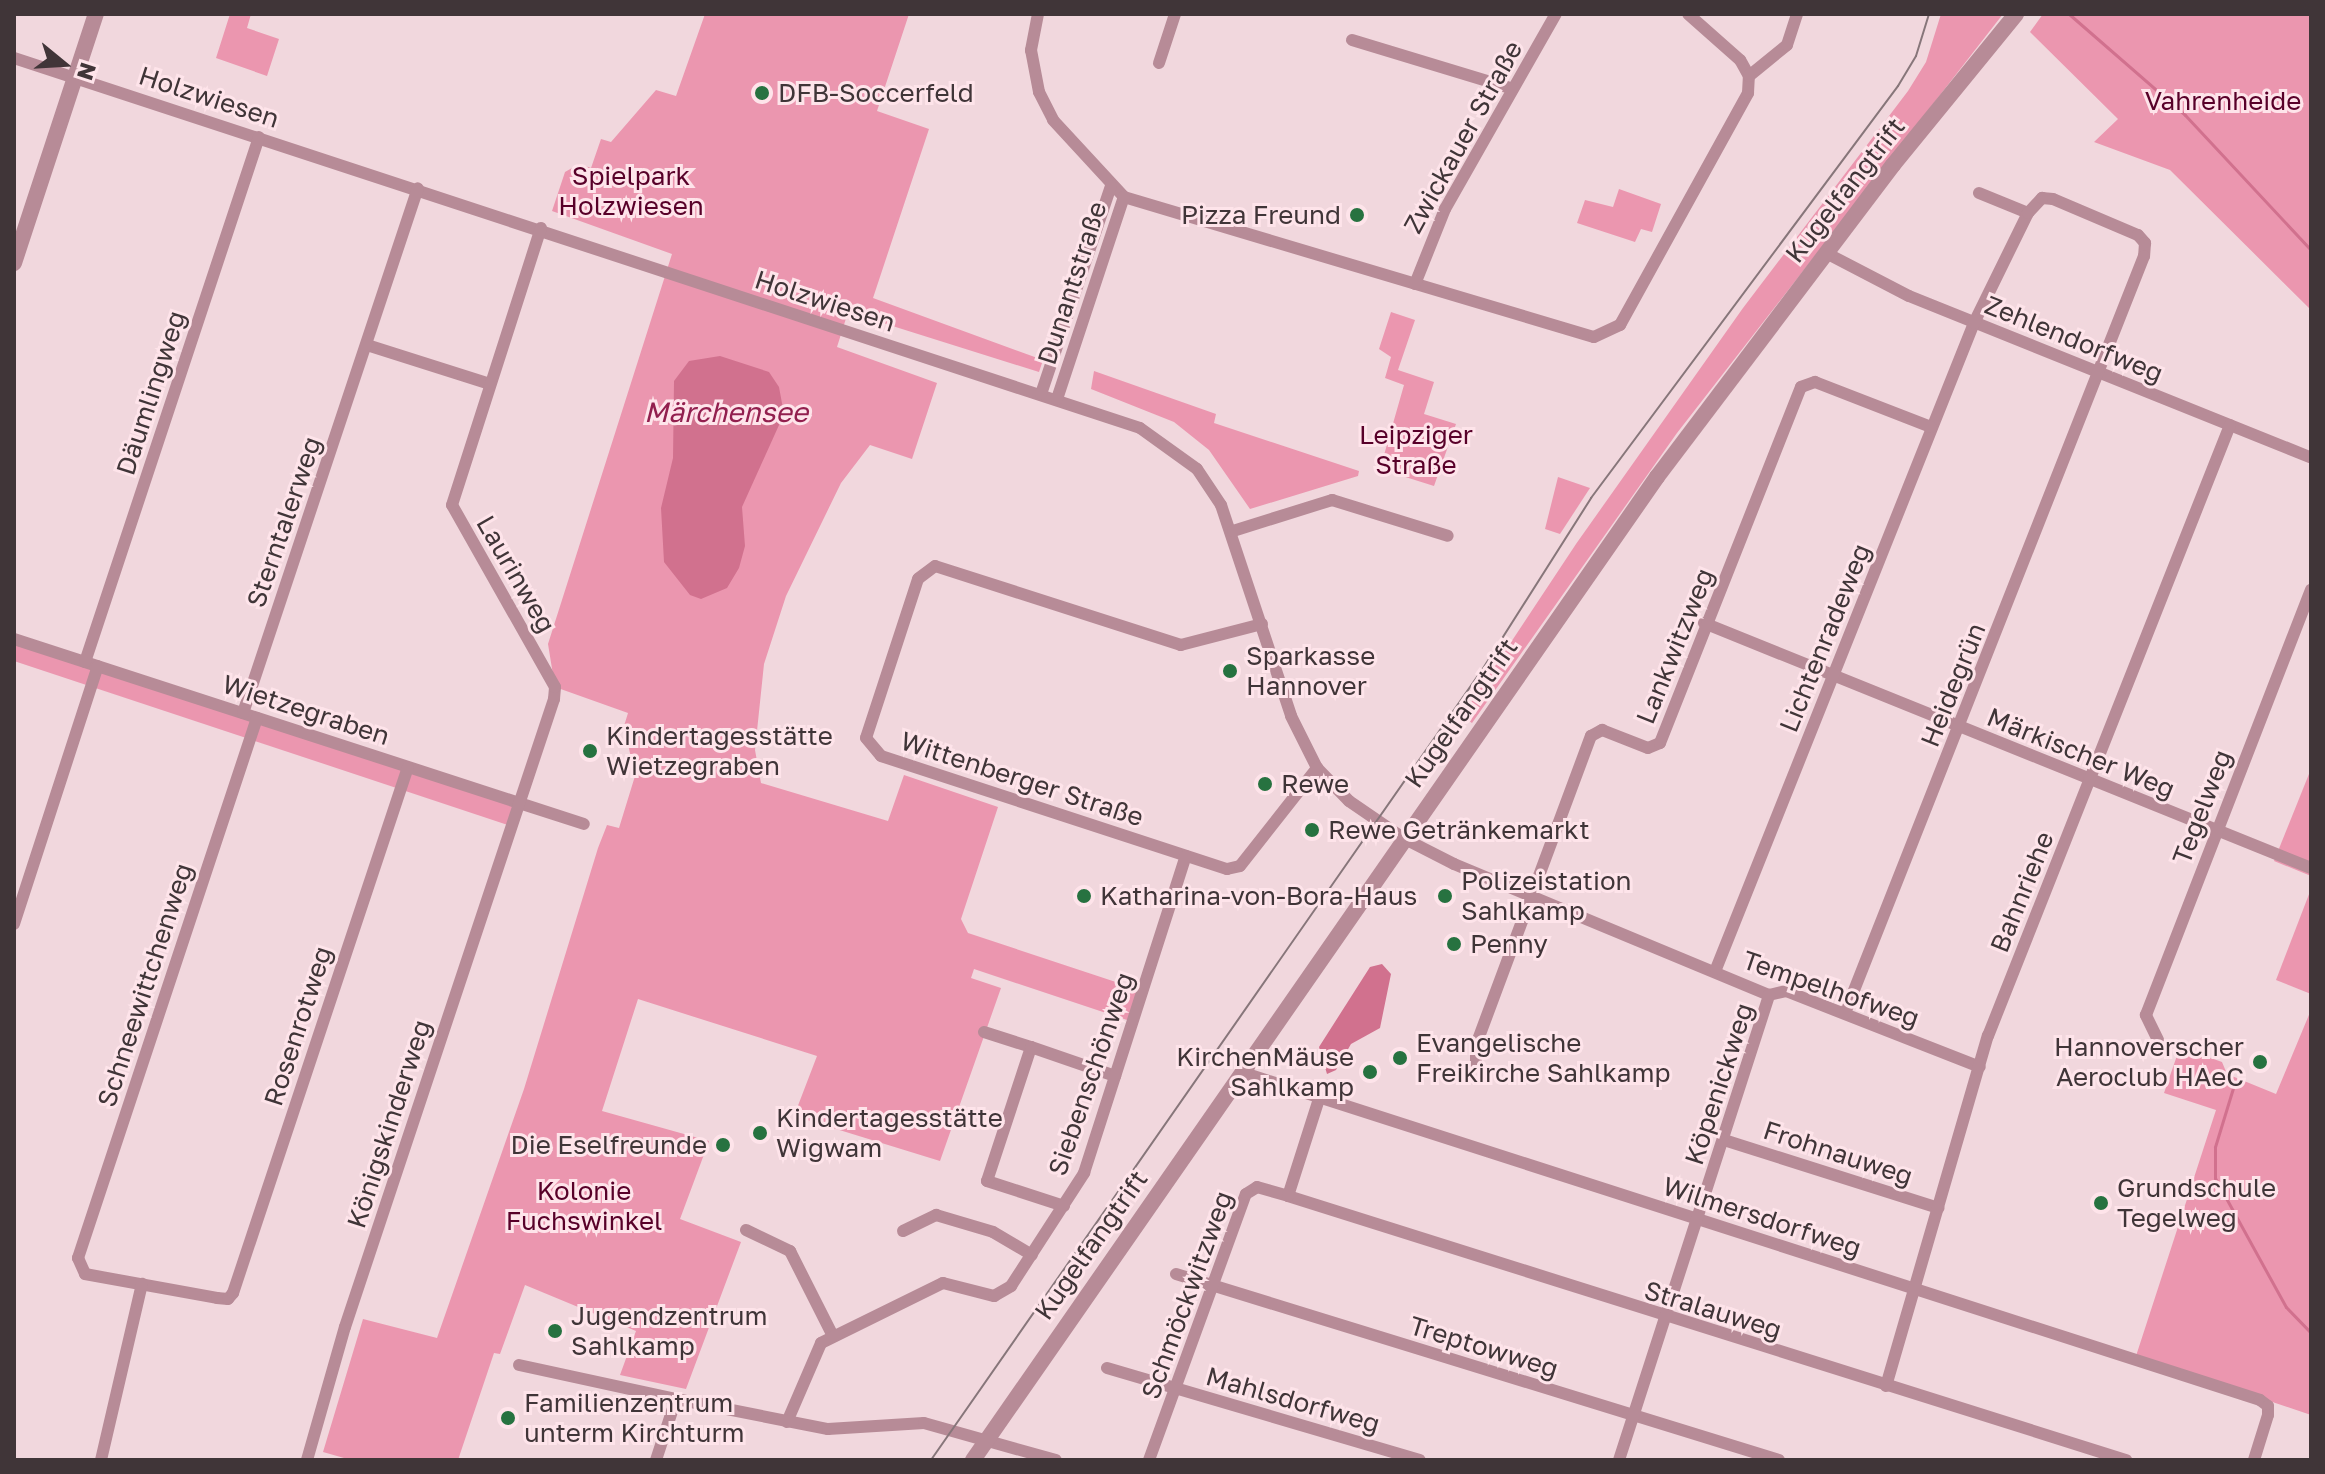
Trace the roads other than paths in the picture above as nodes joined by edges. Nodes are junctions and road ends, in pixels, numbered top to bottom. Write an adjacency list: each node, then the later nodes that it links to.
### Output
1 (96, 14): 11 (street)
2 (1038, 14): 15 (street, Dunantstraße)
3 (1175, 14): 10 (street)
4 (1556, 14): 13 (street, Zwickauer Straße)
5 (1688, 14): 12 (street)
6 (1797, 14): 12 (street)
7 (2016, 14): 21 (street, Kugelfangtrift)
8 (1352, 40): 13 (street)
9 (14, 58): 11 (street, Holzwiesen)
10 (1159, 63)
11 (76, 76): 14 (street, Holzwiesen); 22 (street)
12 (1749, 76): 23 (street)
13 (1513, 89): 23 (street, Zwickauer Straße)
14 (259, 137): 16 (street, Holzwiesen); 39 (street, Däumlingweg)
15 (1111, 186): 18 (street, Dunantstraße); 28 (street, Dunantstraße)
16 (418, 188): 20 (street, Holzwiesen); 25 (street, Sterntalerweg)
17 (1979, 193): 19 (street)
18 (1124, 197): 23 (street); 29 (street, Dunantstraße)
19 (2028, 213): 24 (street, Lichtenradeweg); 26 (street, Heidegrün)
20 (541, 228): 27 (street, Laurinweg); 28 (street, Holzwiesen)
21 (1826, 253): 24 (street, Zehlendorfweg); 50 (street, Kugelfangtrift)
22 (14, 263)
23 (1415, 284)
24 (1974, 323): 26 (street, Zehlendorfweg); 31 (street, Lichtenradeweg)
25 (367, 345): 27 (street); 41 (street, Sterntalerweg)
26 (2100, 373): 30 (street, Zehlendorfweg); 43 (street, Heidegrün)
27 (490, 384): 47 (street, Laurinweg)
28 (1041, 394): 29 (street, Holzwiesen)
29 (1057, 399): 33 (street, Holzwiesen)
30 (2230, 425): 32 (street, Zehlendorfweg); 46 (street, Bahnriehe)
31 (1931, 427): 37 (street, Lankwitzweg); 40 (street, Lichtenradeweg)
32 (2311, 458)
33 (1233, 531): 34 (street); 36 (street, Holzwiesen)
34 (1448, 536)
35 (2311, 590): 49 (street, Tegelweg)
36 (1262, 624): 45 (street, Holzwiesen); 51 (street, Wittenberger Straße)
37 (1705, 624): 40 (street, Märkischer Weg); 53 (street, Lankwitzweg)
38 (14, 639): 39 (street, Wietzegraben)
39 (92, 664): 41 (street, Wietzegraben); 54 (street, Däumlingweg)
40 (1833, 678): 43 (street, Märkischer Weg); 55 (street, Lichtenradeweg)
41 (243, 713): 42 (street, Wietzegraben)
42 (257, 718): 44 (street, Wietzegraben); 75 (street, Schneewittchenweg)
43 (1959, 728): 46 (street, Märkischer Weg); 57 (street, Heidegrün)
44 (408, 767): 47 (street, Wietzegraben); 75 (street, Rosenrotweg)
45 (1317, 768): 50 (street, Holzwiesen); 51 (street, Wittenberger Straße)
46 (2091, 781): 49 (street, Märkischer Weg); 62 (street, Bahnriehe)
47 (519, 802): 48 (street, Wietzegraben); 89 (street, Königskinderweg)
48 (584, 824)
49 (2216, 831): 52 (street, Märkischer Weg); 59 (street, Tegelweg)
50 (1403, 838): 53 (street, Tempelhofweg); 63 (street, Kugelfangtrift)
51 (1186, 856): 64 (street, Siebenschönweg)
52 (2311, 868)
53 (1530, 895): 55 (street, Tempelhofweg); 61 (street, Lankwitzweg)
54 (14, 924)
55 (1716, 969): 56 (street, Tempelhofweg)
56 (1769, 995): 57 (street, Tempelhofweg); 66 (street, Köpenickweg)
57 (1845, 1013): 62 (street, Tempelhofweg)
58 (984, 1032): 60 (street)
59 (2158, 1040)
60 (1031, 1047): 64 (street); 68 (street)
61 (1476, 1065)
62 (1980, 1067): 69 (street, Bahnriehe)
63 (1241, 1072): 65 (street, Wilmersdorfweg); 87 (street, Kugelfangtrift)
64 (1115, 1076): 68 (street, Siebenschönweg)
65 (1319, 1099): 67 (street); 70 (street, Wilmersdorfweg)
66 (1724, 1140): 69 (street, Frohnauweg); 70 (street, Köpenickweg)
67 (1288, 1196): 76 (street, Schmöckwitzweg); 78 (street, Stralauweg)
68 (1064, 1206): 73 (street, Siebenschönweg)
69 (1938, 1208): 77 (street, Bahnriehe)
70 (1699, 1220): 77 (street, Wilmersdorfweg); 78 (street, Köpenickweg)
71 (746, 1230): 79 (street)
72 (903, 1231): 73 (street)
73 (1032, 1255): 79 (street, Siebenschönweg)
74 (1176, 1274): 76 (street, Treptowweg)
75 (142, 1284): 88 (street)
76 (1213, 1286): 83 (street, Schmöckwitzweg); 85 (street, Treptowweg)
77 (1915, 1290): 82 (street, Bahnriehe); 98 (street, Wilmersdorfweg)
78 (1665, 1319): 82 (street, Stralauweg); 85 (street, Köpenickweg)
79 (833, 1336): 86 (street, Siebenschönweg)
80 (519, 1365): 84 (street)
81 (1107, 1368): 83 (street, Mahlsdorfweg)
82 (1886, 1386): 97 (street, Stralauweg)
83 (1176, 1388): 93 (street, Schmöckwitzweg); 94 (street, Mahlsdorfweg)
84 (676, 1399): 86 (street); 90 (street)
85 (1633, 1416): 95 (street, Köpenickweg); 96 (street, Treptowweg)
86 (787, 1422): 87 (street)
87 (987, 1441): 91 (street, Kugelfangtrift); 92 (street)
88 (101, 1460)
89 (307, 1460)
90 (656, 1460)
91 (973, 1460)
92 (1056, 1460)
93 (1149, 1460)
94 (1420, 1460)
95 (1619, 1460)
96 (1779, 1460)
97 (2126, 1460)
98 (2254, 1460)

